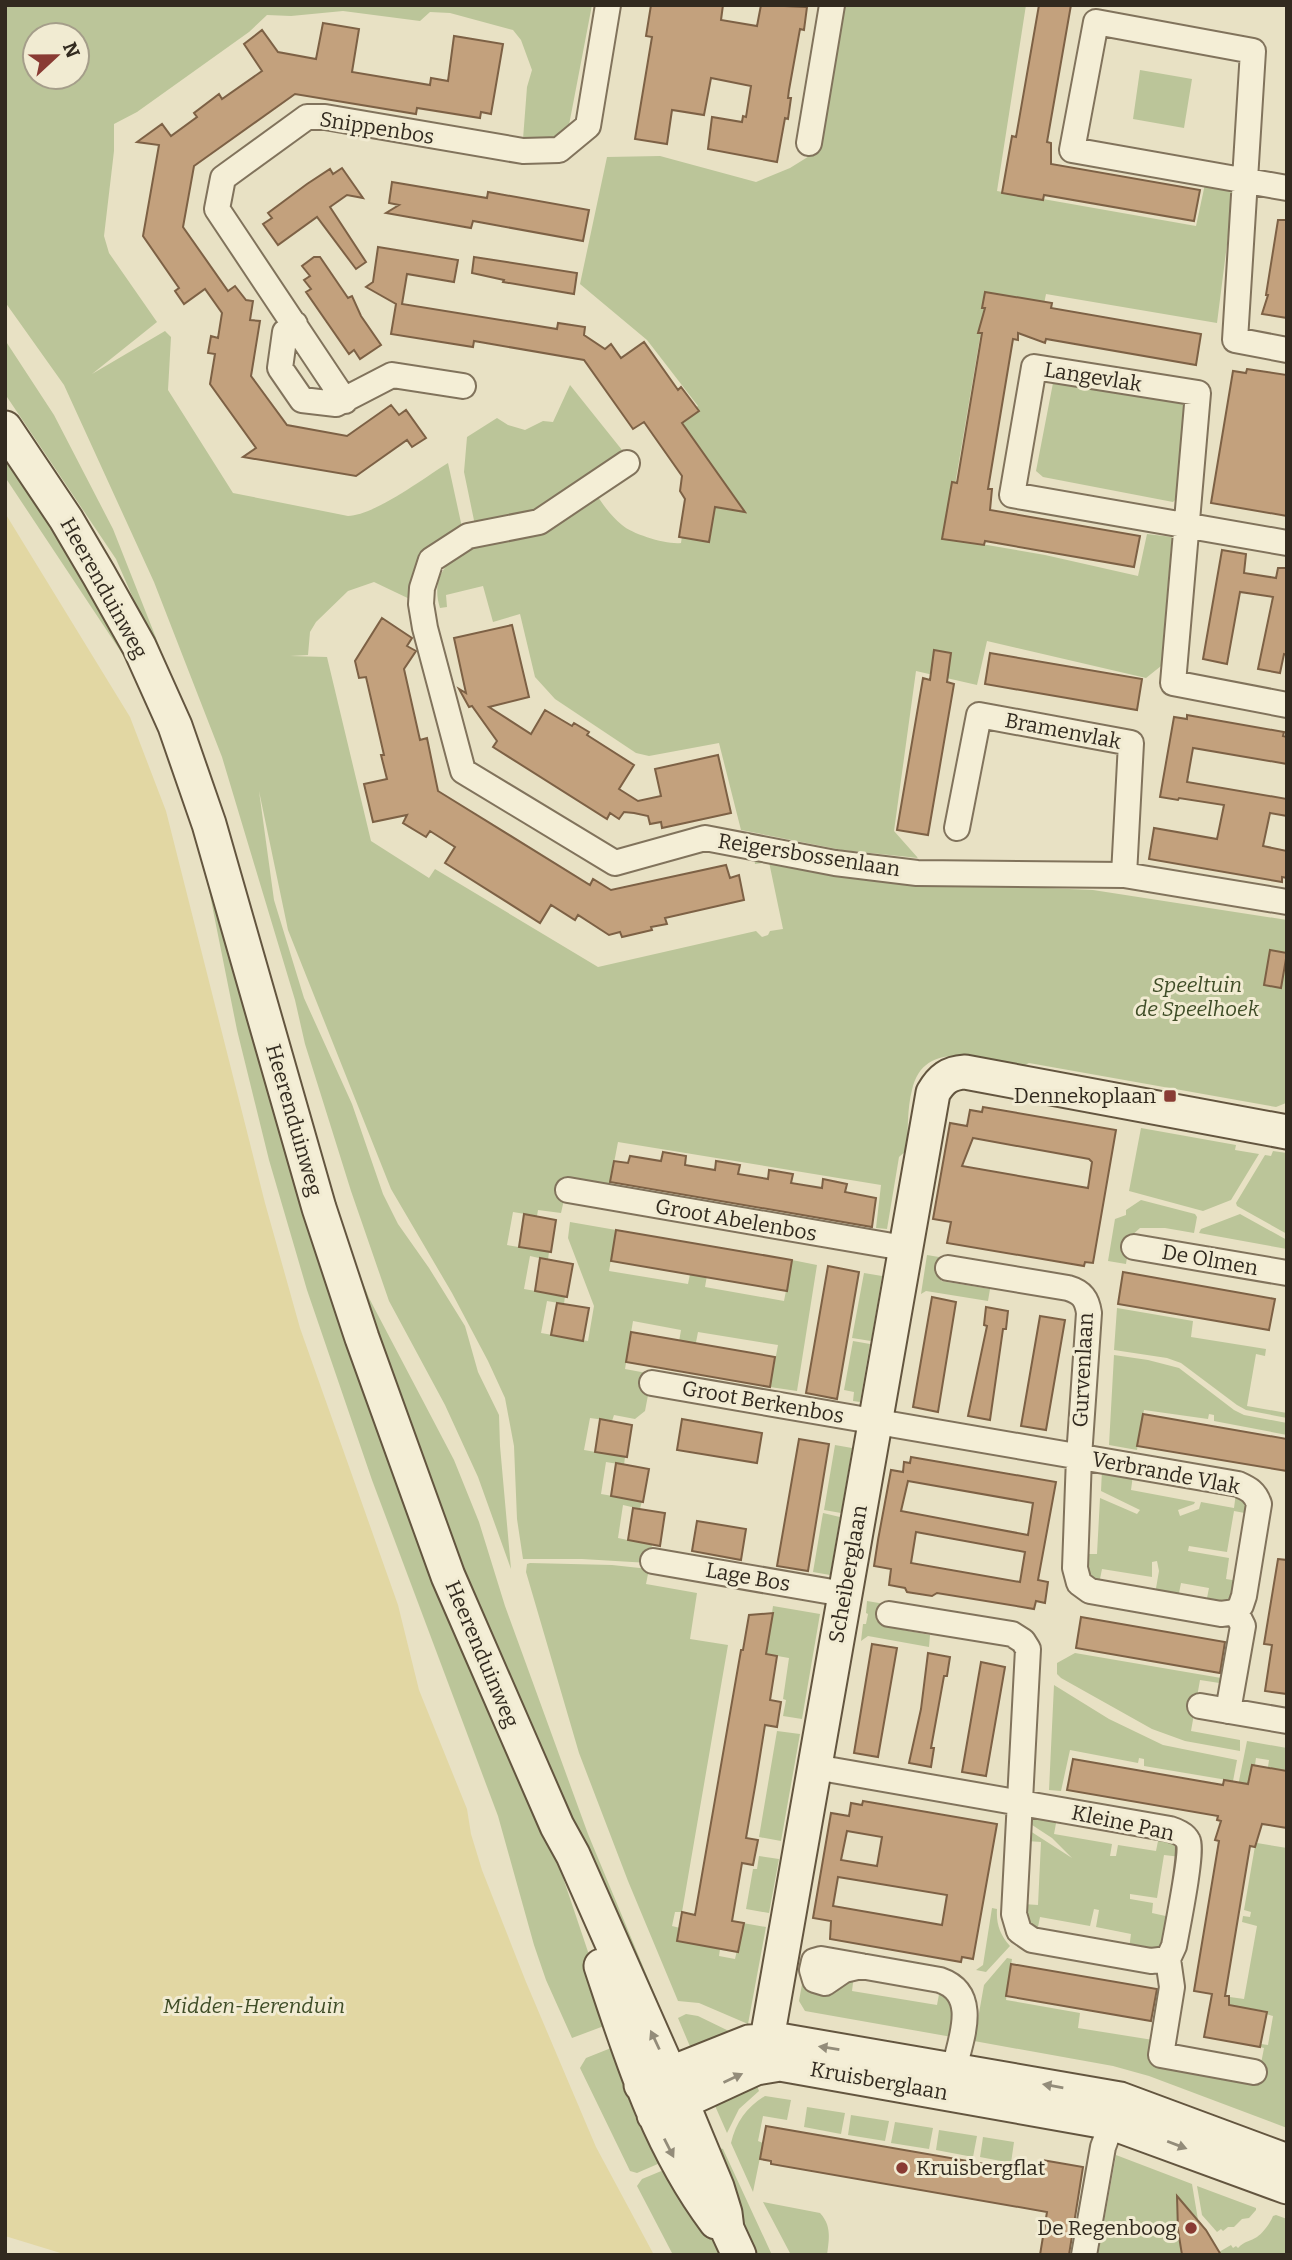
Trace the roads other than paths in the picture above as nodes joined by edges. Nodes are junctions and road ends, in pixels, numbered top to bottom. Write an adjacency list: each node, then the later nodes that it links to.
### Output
1 (608, 5): 6 (street, Snippenbos)
2 (832, 5): 3 (street)
3 (809, 143)
4 (1245, 180): 4 (street); 5 (street); 7 (street)
5 (1287, 188)
6 (295, 324): 9 (street, Snippenbos); 9 (street)
7 (1287, 350)
8 (463, 386): 9 (street)
9 (345, 401)
10 (5, 428): 41 (street, Heerenduinweg)
11 (627, 463): 16 (street, Reigersbossenlaan)
12 (1186, 526): 12 (street, Langevlak); 13 (street, Langevlak); 14 (street)
13 (1287, 543)
14 (1287, 705)
15 (957, 828): 16 (street, Bramenvlak)
16 (1124, 875): 17 (street, Reigersbossenlaan)
17 (1287, 902)
18 (1287, 1132): 21 (street, Scheiberglaan)
19 (568, 1190): 21 (street, Groot Abelenbos)
20 (1134, 1247): 23 (street, De Olmen)
21 (904, 1248): 25 (street, Scheiberglaan)
22 (948, 1268): 26 (street, Gurvenlaan)
23 (1287, 1273)
24 (652, 1382): 25 (street, Groot Berkenbos)
25 (874, 1421): 26 (street, Verbrande Vlak); 28 (street, Scheiberglaan)
26 (1079, 1457): 29 (street, Verbrande Vlak); 29 (street, Verbrande Vlak)
27 (653, 1561): 28 (street, Lage Bos)
28 (844, 1594): 34 (street, Scheiberglaan)
29 (1236, 1612): 32 (street, Verbrande Vlak)
30 (889, 1614): 35 (street)
31 (1200, 1706): 32 (street)
32 (1228, 1711): 33 (street)
33 (1287, 1721)
34 (815, 1767): 35 (street, Kleine Pan); 36 (street, Scheiberglaan)
35 (1020, 1803): 37 (street); 37 (street, Kleine Pan)
36 (782, 1955): 38 (street, Scheiberglaan); 39 (street, Kruisberglaan)
37 (1168, 1959): 40 (street, Kleine Pan)
38 (769, 2052): 39 (street, Kruisberglaan, one-way to 38); 41 (street, Kruisberglaan); 42 (street, Kruisberglaan)
39 (954, 2069): 42 (street, Kruisberglaan, one-way to 39)
40 (1254, 2072)
41 (662, 2094): 45 (street, Heerenduinweg)
42 (1116, 2111): 43 (street); 44 (street, one-way to 44); 46 (street)
43 (1287, 2161)
44 (1287, 2187)
45 (733, 2242)
46 (1084, 2255)

